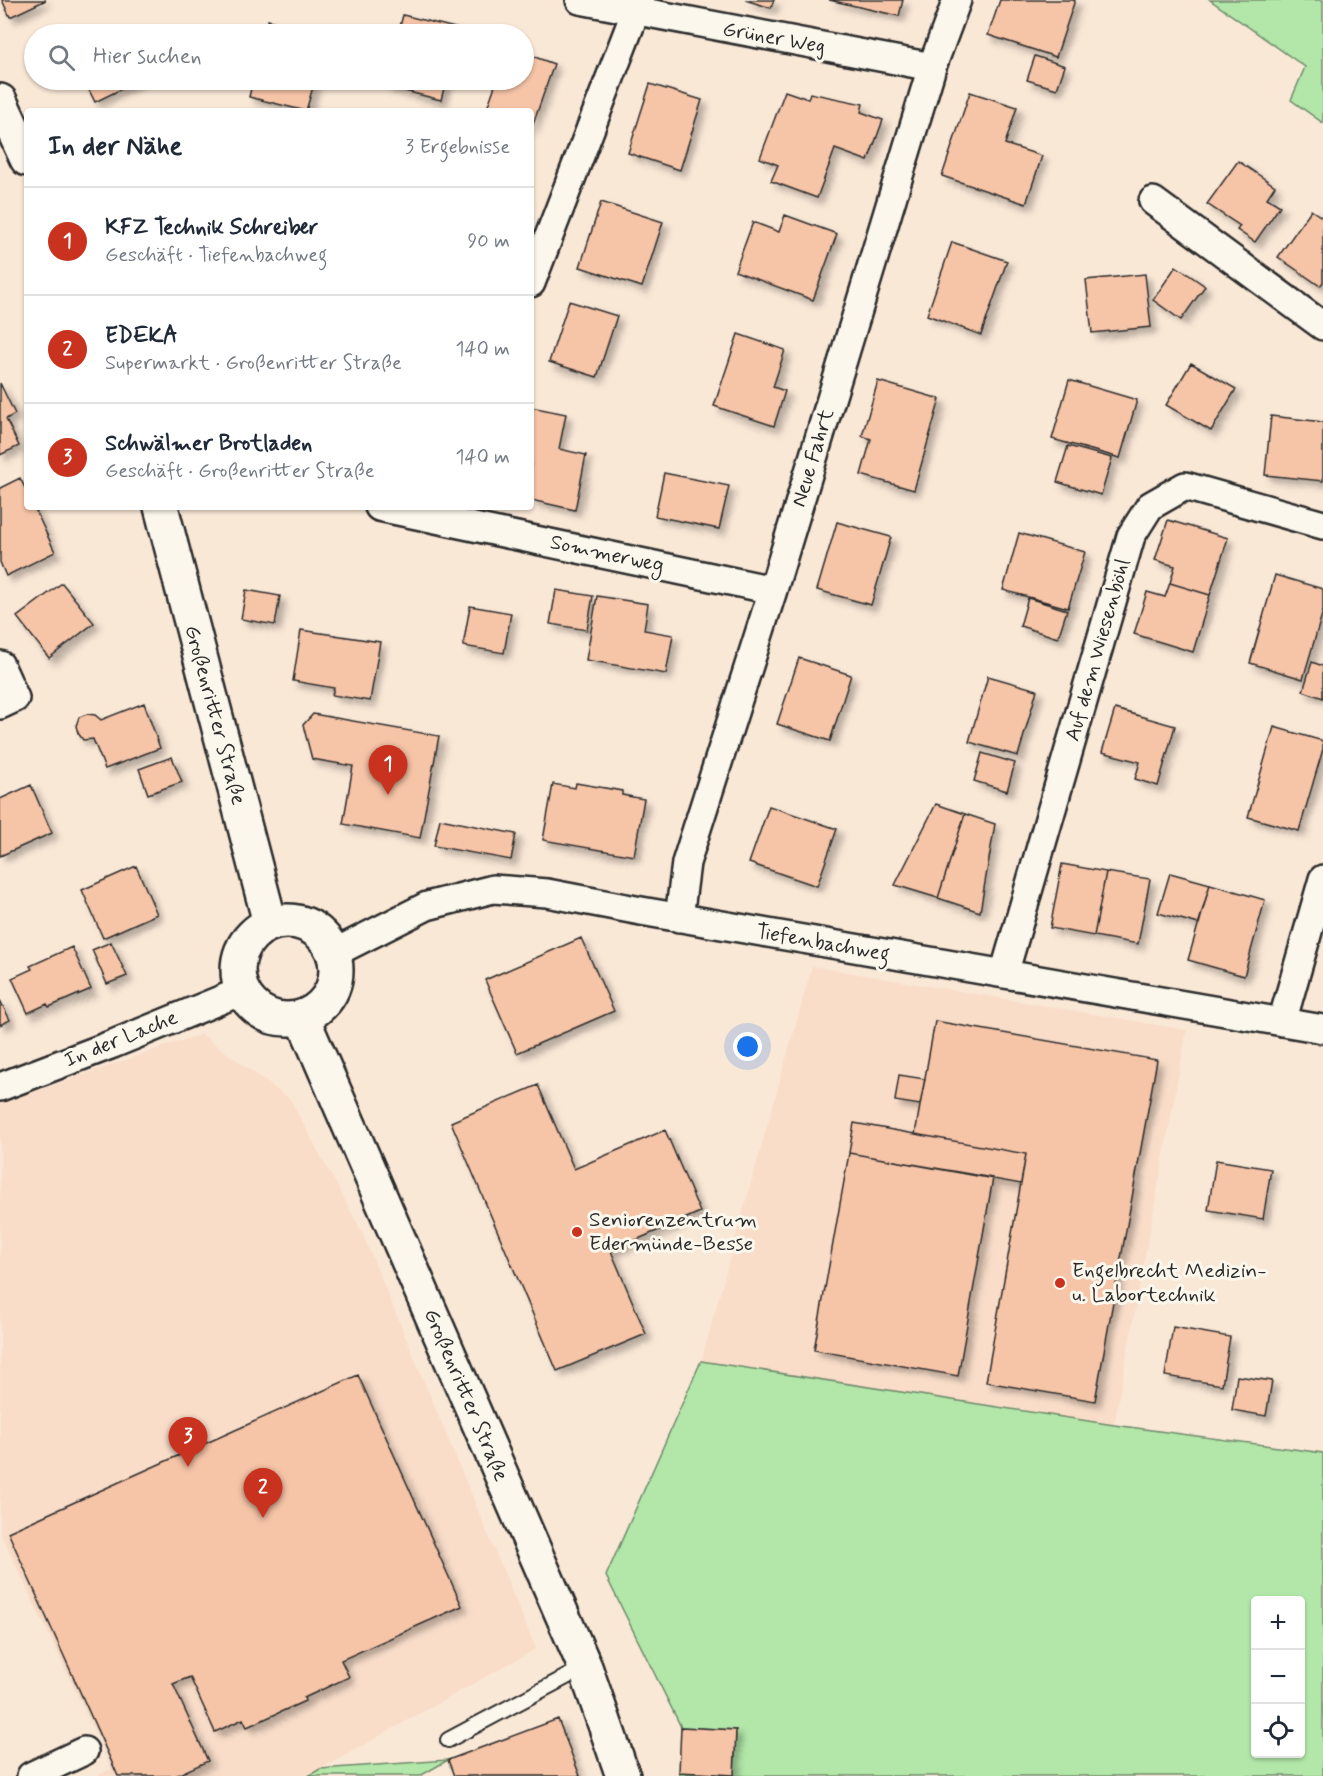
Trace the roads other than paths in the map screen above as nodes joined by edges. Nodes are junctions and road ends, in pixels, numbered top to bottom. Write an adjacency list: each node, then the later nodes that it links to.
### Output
1 (580, 0): 3 (street, Grüner Weg)
2 (957, 0): 4 (street, Neue Fahrt)
3 (637, 6): 4 (street, Grüner Weg); 8 (street)
4 (932, 67): 14 (street, Neue Fahrt)
5 (0, 101): 6 (main road)
6 (24, 153)
7 (1153, 201): 9 (street)
8 (534, 275)
9 (1323, 326)
10 (162, 510): 19 (main road, Großenritter Straße)
11 (411, 510): 12 (street, Sommerweg)
12 (443, 513): 14 (street, Sommerweg)
13 (1323, 525): 21 (street, Auf dem Wiesenböhl)
14 (773, 590): 18 (street, Neue Fahrt)
15 (0, 664): 16 (street)
16 (0, 705)
17 (1323, 879): 24 (street)
18 (679, 918): 20 (street, Tiefenbachweg); 21 (street, Tiefenbachweg)
19 (270, 923): 20 (main road); 22 (main road)
20 (334, 952): 23 (main road)
21 (1004, 974): 24 (street, Tiefenbachweg)
22 (242, 991): 23 (main road); 26 (street, In der Lache)
23 (302, 1017): 27 (main road, Großenritter Straße)
24 (1282, 1022): 25 (street, Tiefenbachweg)
25 (1323, 1029)
26 (0, 1087)
27 (585, 1667): 28 (lane); 31 (main road, Großenritter Straße)
28 (448, 1740)
29 (84, 1751): 30 (street)
30 (31, 1776)
31 (623, 1776)

